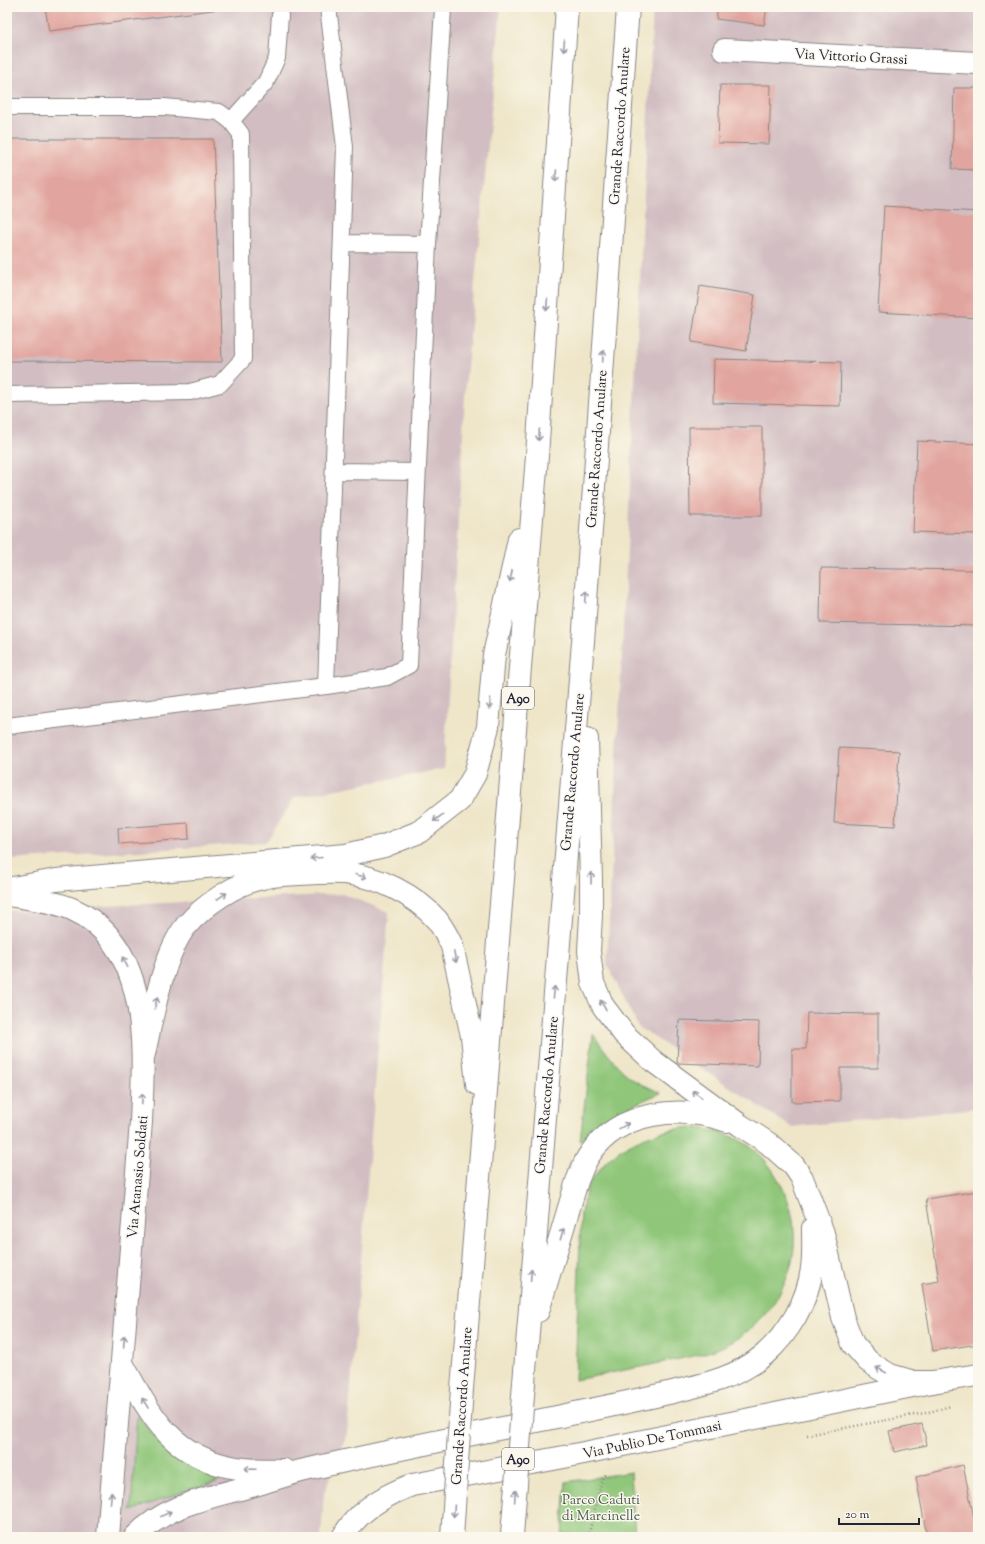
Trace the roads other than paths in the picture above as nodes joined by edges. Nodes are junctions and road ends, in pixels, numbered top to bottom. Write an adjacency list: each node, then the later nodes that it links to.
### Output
1 (328, 7): 10 (lane)
2 (442, 7): 11 (lane)
3 (567, 7): 13 (main road, Grande Raccordo Anulare / A90, one-way to 13)
4 (628, 7): 16 (main road, Grande Raccordo Anulare / A90, one-way to 4)
5 (280, 15): 9 (lane)
6 (724, 50): 7 (main road, Via Vittorio Grassi)
7 (978, 63)
8 (7, 107): 9 (lane)
9 (231, 121): 12 (lane)
10 (342, 242): 11 (lane); 14 (lane)
11 (428, 244): 15 (lane)
12 (7, 395)
13 (537, 456): 19 (main road, one-way to 19); 24 (main road, Grande Raccordo Anulare / A90)
14 (334, 471): 15 (lane); 17 (lane)
15 (417, 472): 17 (lane)
16 (584, 629): 22 (main road, one-way to 16); 25 (main road, Grande Raccordo Anulare / A90, one-way to 16)
17 (326, 686): 18 (lane)
18 (7, 726)
19 (7, 889)
20 (7, 895): 21 (main road, Via Atanasio Soldati, one-way to 20)
21 (144, 1054): 24 (main road, one-way to 24); 26 (main road, Via Atanasio Soldati, one-way to 21)
22 (740, 1125): 23 (main road); 25 (main road, one-way to 22)
23 (809, 1197): 28 (main road, one-way to 23); 29 (main road)
24 (478, 1198): 34 (main road, Grande Raccordo Anulare / A90, one-way to 34, bridge)
25 (525, 1351): 30 (main road, Grande Raccordo Anulare / A90, one-way to 25, bridge)
26 (122, 1363): 29 (main road, one-way to 26); 31 (main road, Via Atanasio Soldati, one-way to 26)
27 (978, 1375): 28 (main road, Via Publio De Tommasi)
28 (932, 1382): 33 (main road, Via Publio De Tommasi)
29 (303, 1470): 32 (main road, one-way to 29)
30 (512, 1536)
31 (108, 1537)
32 (135, 1537)
33 (343, 1537)
34 (452, 1537)

